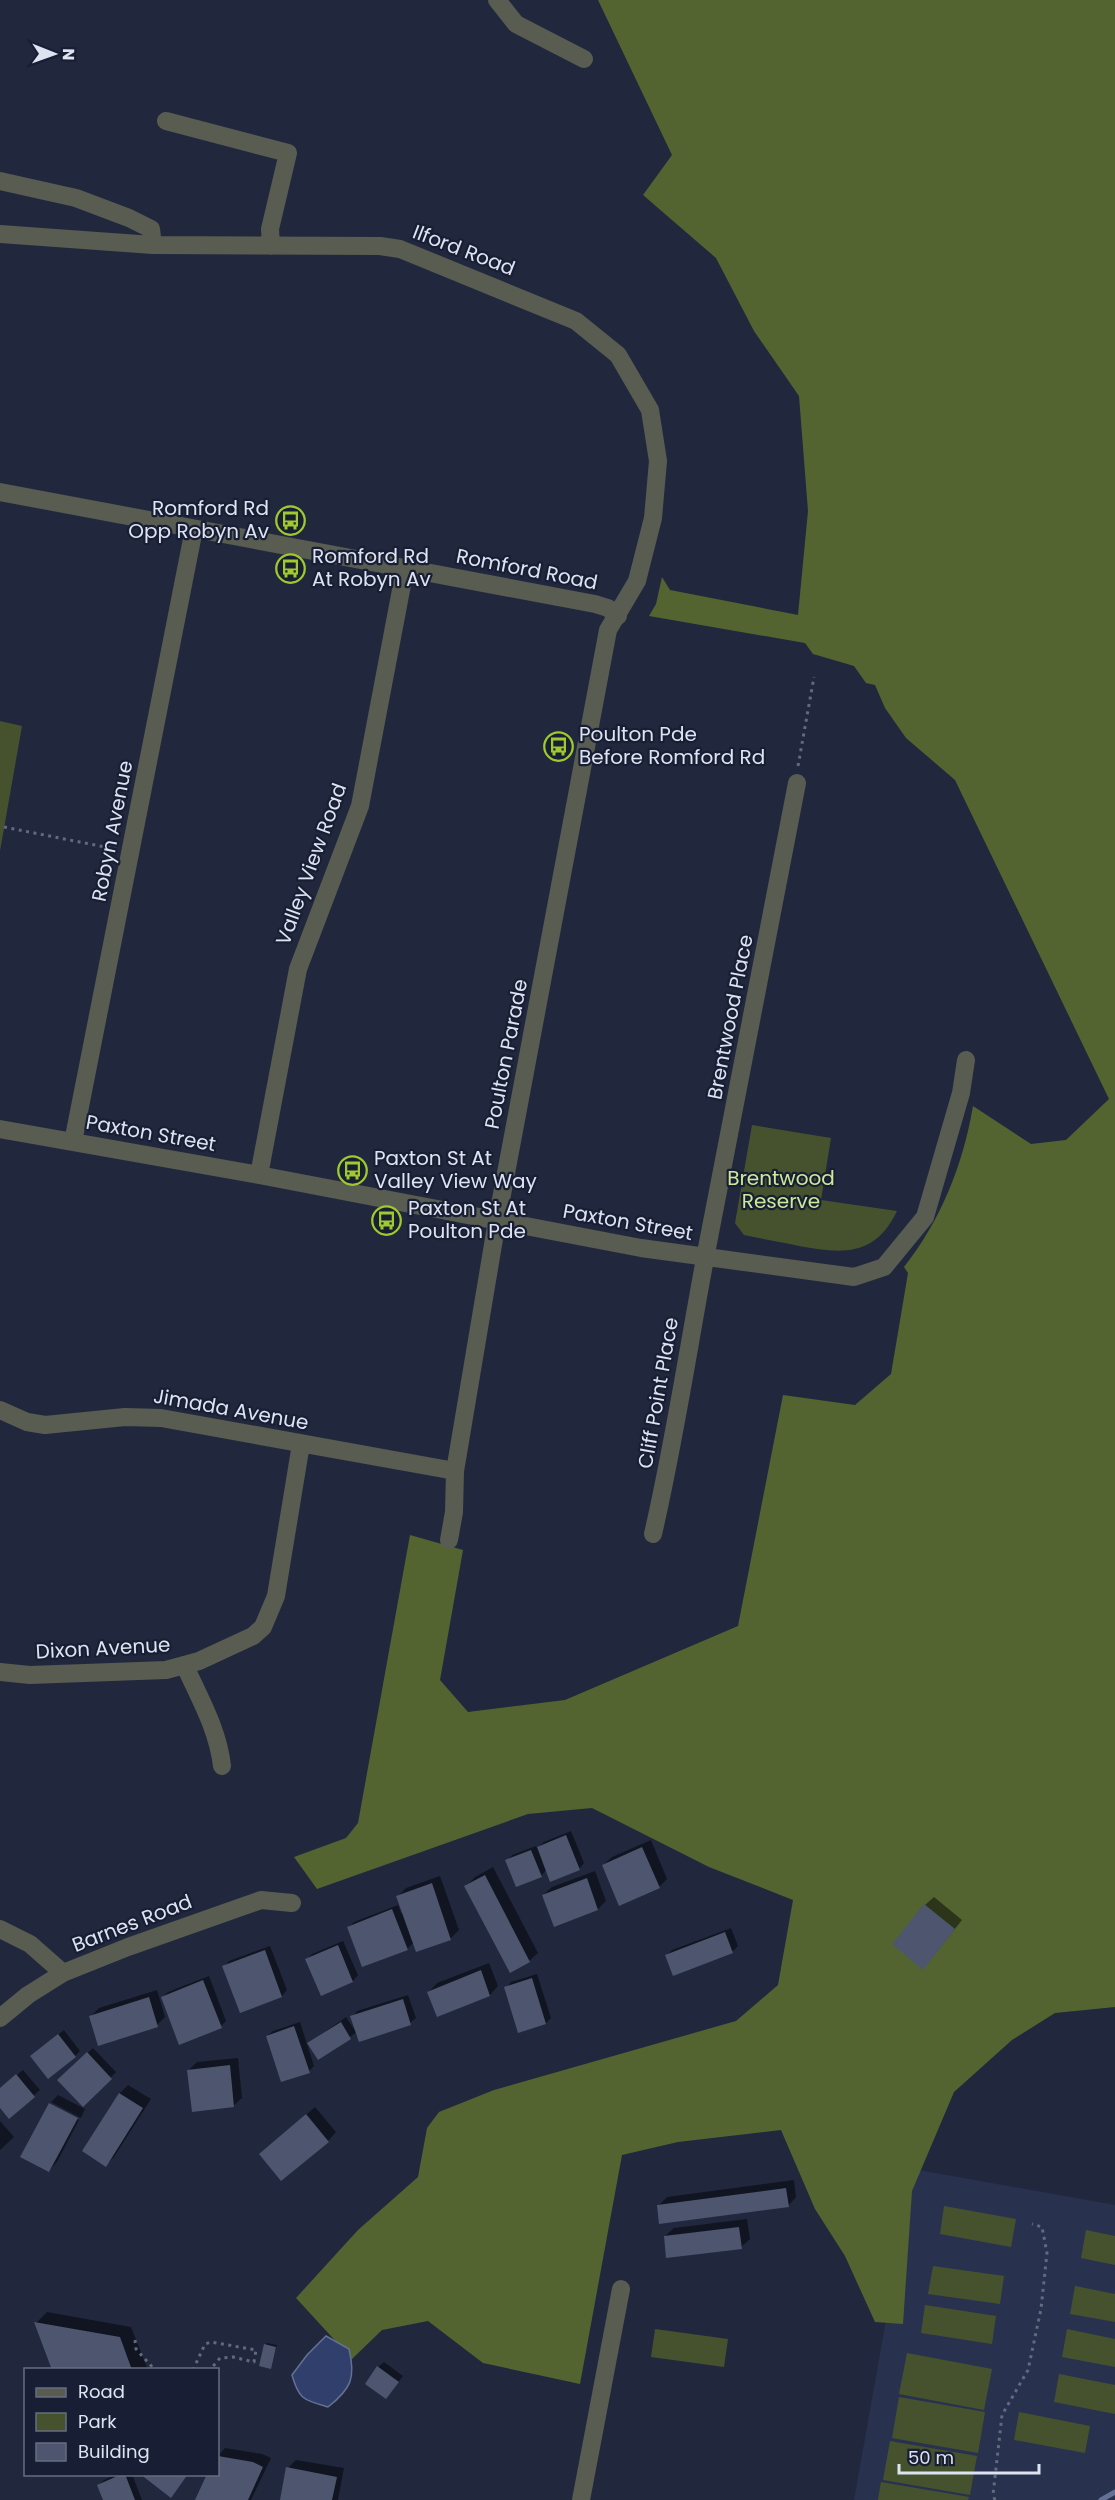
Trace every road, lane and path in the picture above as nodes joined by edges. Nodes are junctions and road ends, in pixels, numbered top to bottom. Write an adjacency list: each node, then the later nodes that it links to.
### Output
1 (497, 0): 2 (street)
2 (584, 58)
3 (166, 121): 7 (street)
4 (0, 182): 6 (street)
5 (0, 234): 6 (street, Ilford Road)
6 (153, 245): 7 (street, Ilford Road)
7 (271, 246): 11 (street, Ilford Road)
8 (0, 492): 9 (street, Romford Road)
9 (194, 529): 10 (street, Romford Road); 15 (street, Robyn Avenue)
10 (405, 568): 11 (street, Romford Road); 19 (street, Valley View Road)
11 (618, 616): 20 (street, Poulton Parade)
12 (814, 677): 13 (path)
13 (797, 783): 21 (street, Brentwood Place)
14 (4, 827): 15 (path)
15 (131, 852): 18 (street, Robyn Avenue)
16 (966, 1060): 21 (street, Paxton Street)
17 (0, 1129): 18 (street, Paxton Street)
18 (73, 1142): 19 (street, Paxton Street)
19 (259, 1175): 20 (street, Paxton Street)
20 (497, 1221): 21 (street, Paxton Street); 24 (street, Poulton Parade)
21 (705, 1259): 25 (street, Cliff Point Place)
22 (0, 1410): 23 (street, Jimada Avenue)
23 (301, 1444): 24 (street, Jimada Avenue); 27 (street, Dixon Avenue)
24 (454, 1471): 26 (street, Poulton Parade)
25 (653, 1534)
26 (449, 1540)
27 (185, 1666): 28 (street, Dixon Avenue); 29 (street)
28 (0, 1672)
29 (222, 1766)
30 (292, 1903): 32 (street, Barnes Road)
31 (0, 1929): 32 (street)
32 (63, 1973): 33 (street, Barnes Road)
33 (0, 2018)
34 (1032, 2224): 41 (path)
35 (621, 2289): 40 (street)
36 (135, 2340): 37 (path)
37 (153, 2368)
38 (194, 2368): 39 (path)
39 (212, 2368)
40 (581, 2500)
41 (995, 2500)

